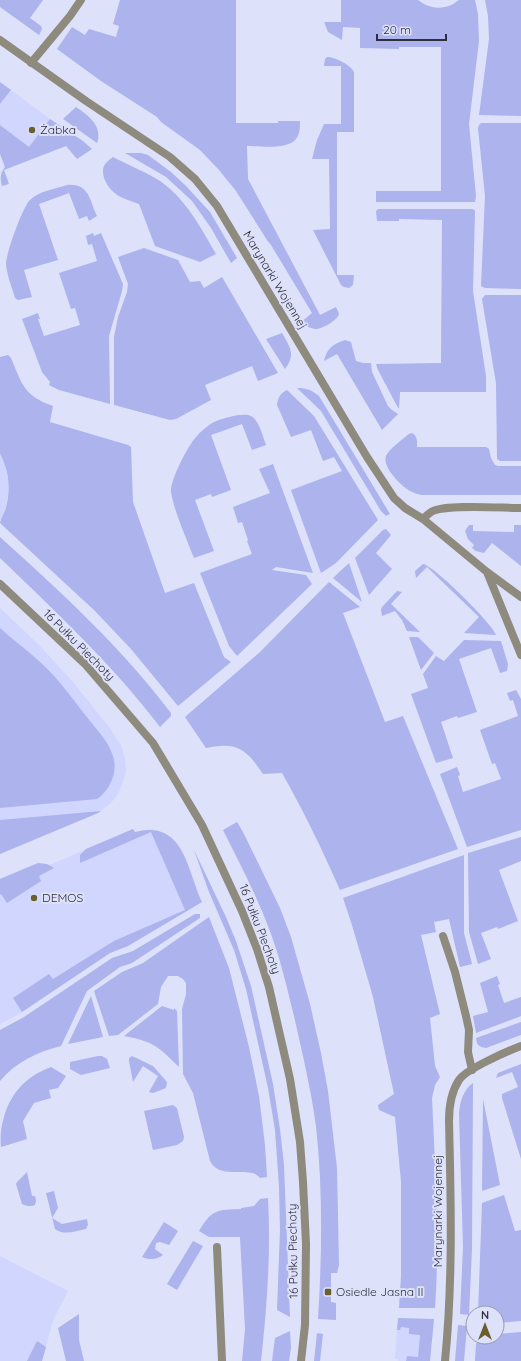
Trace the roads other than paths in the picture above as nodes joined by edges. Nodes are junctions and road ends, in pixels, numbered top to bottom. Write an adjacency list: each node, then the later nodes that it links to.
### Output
1 (81, 0): 3 (street)
2 (0, 40): 3 (street, Marynarki Wojennej)
3 (31, 63): 5 (street, Marynarki Wojennej)
4 (521, 508): 5 (street)
5 (423, 519): 6 (street, Marynarki Wojennej)
6 (487, 572): 8 (street, Marynarki Wojennej); 9 (street, Marynarki Wojennej)
7 (0, 584): 15 (street, 16 Pułku Piechoty)
8 (521, 597)
9 (521, 654)
10 (443, 936): 12 (street)
11 (521, 1046): 12 (street, Marynarki Wojennej)
12 (472, 1070): 16 (street, Marynarki Wojennej)
13 (217, 1247): 14 (street)
14 (222, 1361)
15 (301, 1361)
16 (445, 1361)

